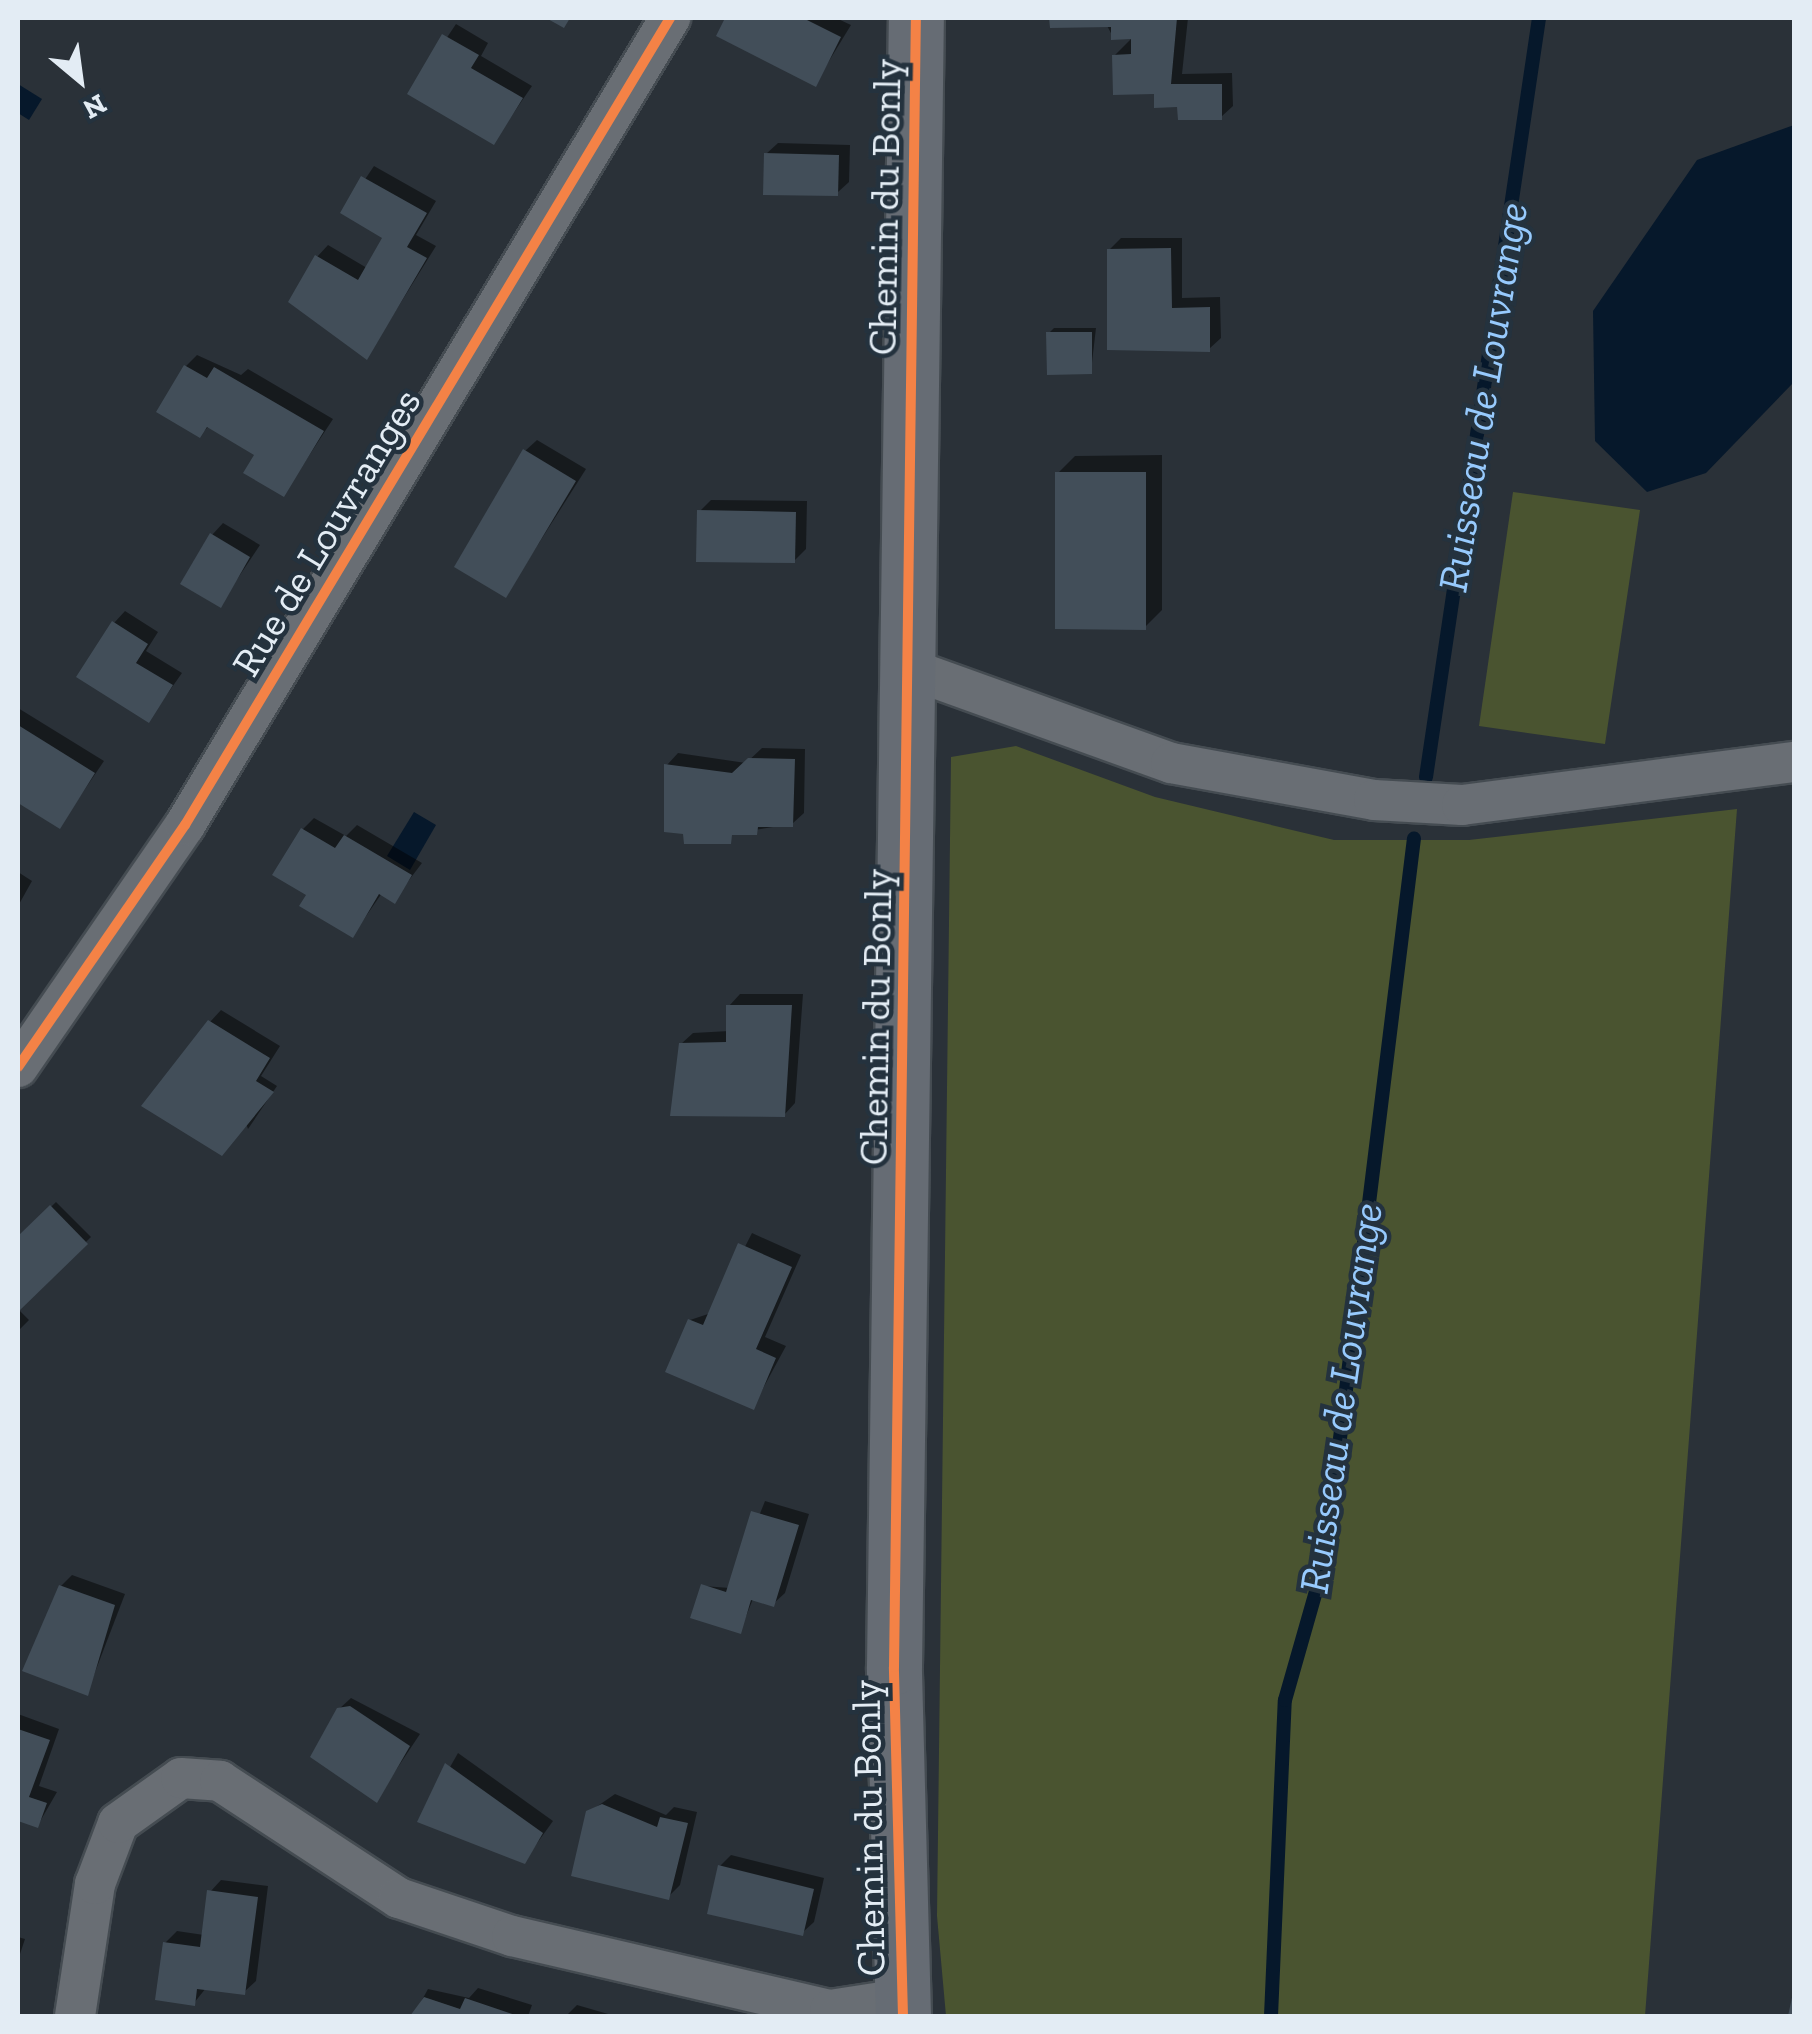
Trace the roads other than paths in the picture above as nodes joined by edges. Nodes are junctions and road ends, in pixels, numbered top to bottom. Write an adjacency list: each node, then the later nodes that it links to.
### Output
1 (670, 18): 5 (street, Rue de Louvranges)
2 (916, 18): 3 (street, Chemin du Bonly)
3 (910, 669): 4 (street); 6 (street, Chemin du Bonly)
4 (1794, 762)
5 (18, 1067)
6 (902, 2008): 7 (street)
7 (75, 2016)

